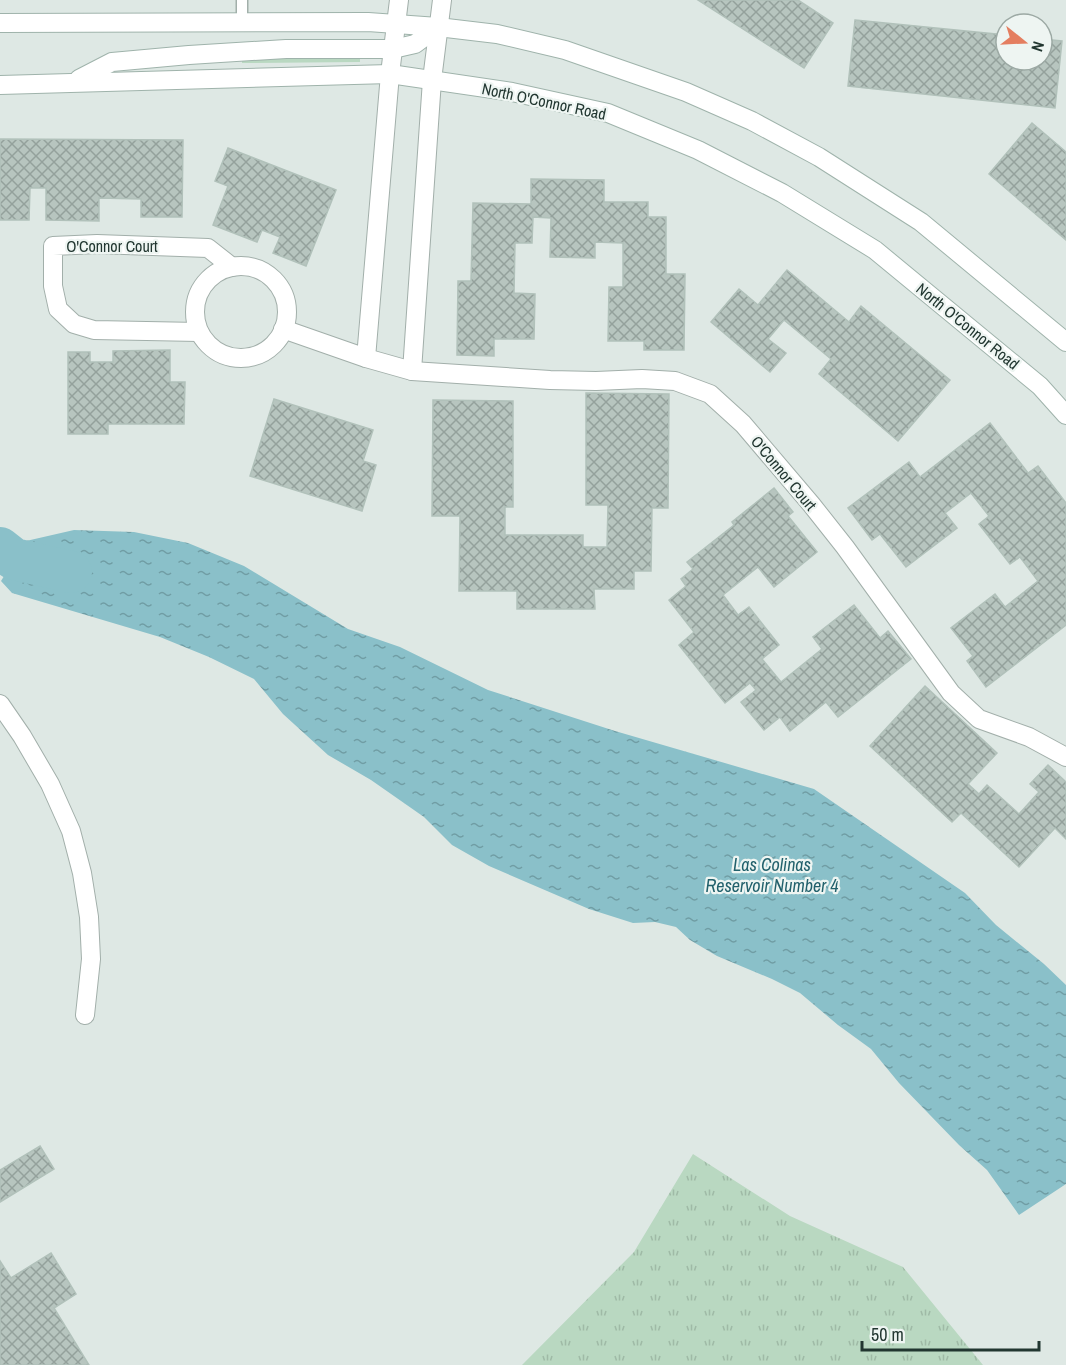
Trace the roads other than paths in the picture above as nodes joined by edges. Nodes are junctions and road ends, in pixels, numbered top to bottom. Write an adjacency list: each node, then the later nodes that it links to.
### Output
1 (242, 0): 5 (lane)
2 (399, 0): 6 (street)
3 (442, 0): 7 (street)
4 (0, 22): 5 (street)
5 (242, 22): 6 (street)
6 (396, 24): 7 (street); 8 (street)
7 (438, 27): 8 (street); 10 (street); 16 (street)
8 (393, 49): 9 (street); 11 (street)
9 (390, 74): 10 (street, North O'Connor Road); 11 (street, North O'Connor Road); 17 (street)
10 (432, 80): 18 (street); 19 (street, North O'Connor Road)
11 (73, 82): 12 (street, North O'Connor Road)
12 (0, 85)
13 (232, 267): 14 (street); 15 (street); 15 (street, O'Connor Court)
14 (283, 329): 15 (street); 17 (street, O'Connor Court)
15 (200, 332)
16 (1066, 342)
17 (366, 358): 18 (street, O'Connor Court)
18 (412, 371): 21 (street, O'Connor Court)
19 (1066, 415)
20 (0, 704): 22 (street)
21 (1066, 757)
22 (85, 1015)

